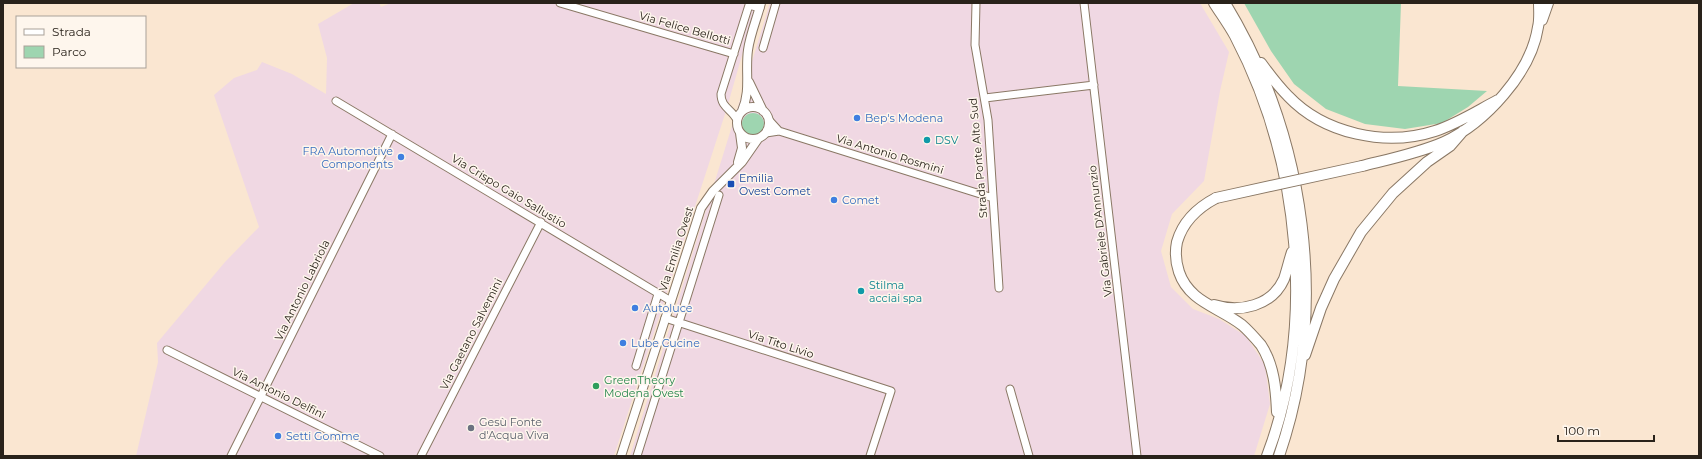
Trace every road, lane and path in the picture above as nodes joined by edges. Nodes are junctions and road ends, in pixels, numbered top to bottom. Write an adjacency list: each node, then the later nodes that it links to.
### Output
1 (560, 3): 14 (street, Via Felice Bellotti)
2 (776, 3): 12 (street)
3 (976, 3): 17 (street, Strada Ponte Alto Sud)
4 (1084, 3): 16 (street, Via Gabriele D'Annunzio)
5 (1214, 3): 35 (highway)
6 (1225, 3): 13 (highway)
7 (1535, 3): 11 (highway)
8 (1540, 3): 11 (highway)
9 (1548, 3): 11 (highway)
10 (761, 6): 14 (street); 15 (main road)
11 (1539, 22): 18 (highway)
12 (763, 48)
13 (1251, 51): 18 (highway); 44 (highway)
14 (734, 54): 21 (street)
15 (748, 79): 20 (main road); 22 (main road)
16 (1094, 85): 17 (street); 55 (street, Via Gabriele D'Annunzio)
17 (985, 98): 33 (street, Strada Ponte Alto Sud)
18 (1498, 100): 26 (highway)
19 (336, 101): 29 (street, Via Crispo Gaio Sallustio)
20 (764, 111): 22 (main road); 24 (main road)
21 (732, 112): 22 (street); 23 (street)
22 (741, 112): 23 (main road)
23 (737, 120): 27 (main road)
24 (769, 120): 25 (street); 28 (main road)
25 (779, 131): 28 (street); 33 (street, Via Antonio Rosmini)
26 (1464, 131): 38 (highway, bridge); 44 (highway)
27 (740, 133): 30 (main road); 31 (main road, Via Emilia Ovest)
28 (766, 133): 30 (main road)
29 (392, 134): 34 (street, Via Crispo Gaio Sallustio); 46 (street, Via Antonio Labriola)
30 (758, 139): 31 (main road, Via Emilia Ovest)
31 (731, 173): 39 (main road, Via Emilia Ovest)
32 (719, 195): 41 (street)
33 (993, 198): 36 (street, Strada Ponte Alto Sud)
34 (541, 222): 37 (street, Via Crispo Gaio Sallustio); 50 (street, Via Gaetano Salvemini)
35 (1294, 244): 38 (highway); 47 (highway)
36 (999, 288)
37 (658, 294): 39 (street, Via Crispo Gaio Sallustio); 43 (street, Via Emilia Ovest)
38 (1199, 300): 47 (highway)
39 (670, 301): 40 (main road, Via Emilia Ovest)
40 (665, 318): 41 (street, Via Tito Livio); 51 (main road, Via Emilia Ovest)
41 (677, 322): 52 (street); 53 (street, Via Tito Livio)
42 (167, 350): 46 (street, Via Antonio Delfini)
43 (636, 366)
44 (1300, 370): 57 (highway)
45 (1010, 389): 54 (street)
46 (261, 396): 48 (street, Via Antonio Labriola); 49 (street, Via Antonio Delfini)
47 (1278, 420): 56 (highway)
48 (231, 456)
49 (380, 456)
50 (421, 456)
51 (621, 456)
52 (637, 456)
53 (870, 456)
54 (1028, 456)
55 (1137, 456)
56 (1268, 456)
57 (1279, 456)

